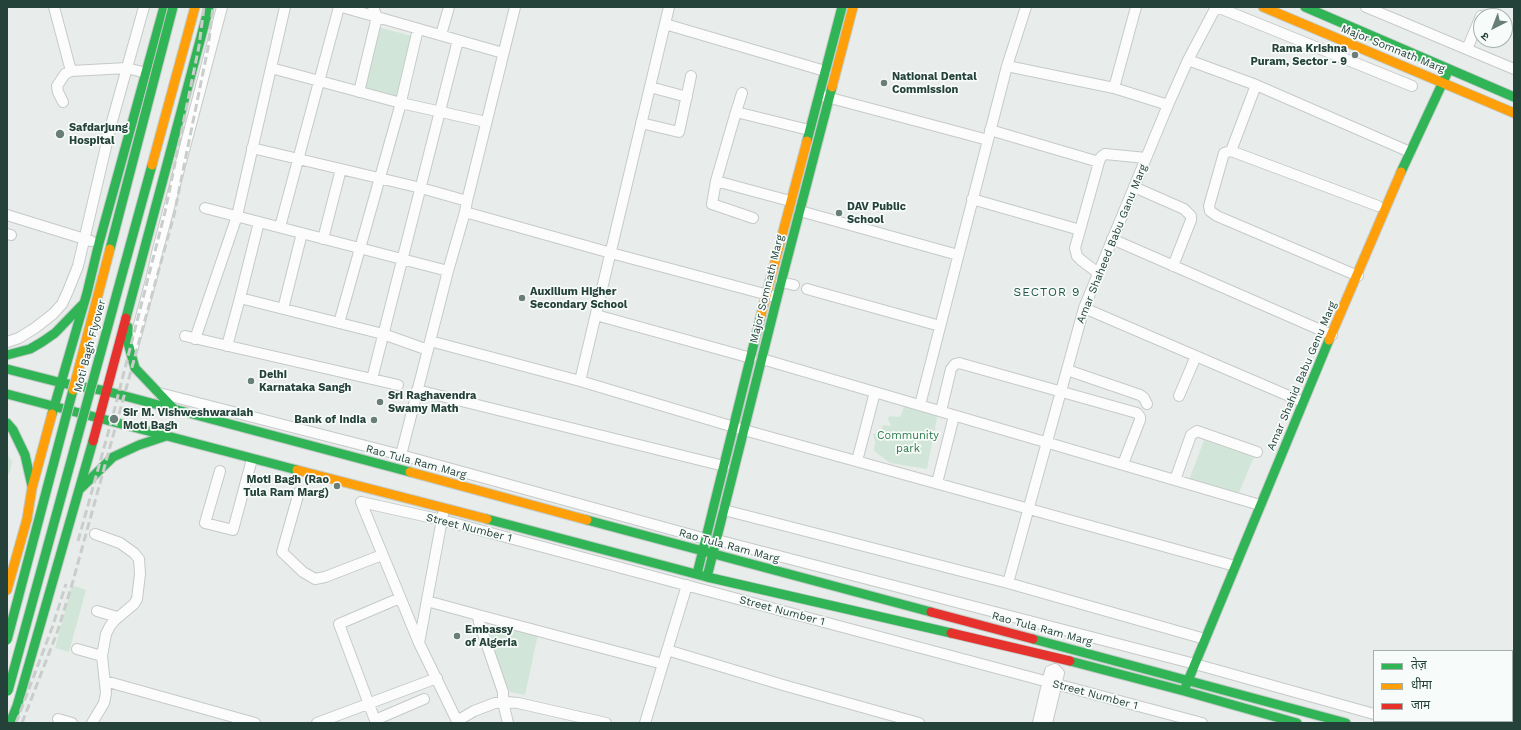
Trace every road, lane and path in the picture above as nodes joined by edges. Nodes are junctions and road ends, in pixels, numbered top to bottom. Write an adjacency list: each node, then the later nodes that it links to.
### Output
1 (54, 7): 37 (street)
2 (144, 7): 33 (street)
3 (164, 7): 39 (main road)
4 (173, 7): 188 (main road, Moti Bagh Flyover, bridge)
5 (195, 7): 200 (main road, Moti Bagh Flyover, bridge)
6 (209, 7): 74 (main road)
7 (222, 7): 75 (street)
8 (285, 7): 34 (street)
9 (338, 7): 41 (street)
10 (342, 7): 23 (street)
11 (373, 7): 23 (street)
12 (449, 7): 26 (street)
13 (515, 7): 30 (street)
14 (669, 7): 24 (street)
15 (842, 7): 38 (main road, Major Somnath Marg)
16 (853, 7): 51 (main road, Major Somnath Marg)
17 (1026, 7): 32 (street)
18 (1136, 7): 46 (street)
19 (1216, 7): 31 (street, Amar Shaheed Babu Ganu Marg); 44 (street)
20 (1263, 7): 42 (main road, Major Somnath Marg)
21 (1305, 7): 35 (main road, Major Somnath Marg)
22 (1366, 7): 29 (street)
23 (377, 17): 25 (street); 47 (street)
24 (665, 24): 38 (street); 45 (street)
25 (418, 29): 26 (street); 54 (street)
26 (441, 35): 28 (street)
27 (1473, 35): 29 (street)
28 (458, 40): 30 (street); 56 (street)
29 (1467, 49): 36 (street)
30 (503, 53): 59 (street)
31 (1188, 60): 43 (street); 55 (street, Amar Shaheed Babu Ganu Marg)
32 (1007, 66): 46 (street); 62 (street)
33 (127, 68): 37 (street); 39 (street); 90 (street)
34 (271, 68): 41 (street); 63 (street)
35 (1449, 69): 42 (main road, Amar Shahid Babu Genu Marg); 52 (main road, Major Somnath Marg)
36 (1514, 69)
37 (71, 71): 53 (street)
38 (825, 71): 49 (main road, Major Somnath Marg)
39 (146, 73): 93 (main road)
40 (691, 76): 50 (street)
41 (319, 81): 47 (street); 67 (street)
42 (1443, 82): 58 (main road, Major Somnath Marg); 65 (main road, Amar Shahid Babu Genu Marg)
43 (1256, 85): 64 (street); 65 (street)
44 (1412, 86)
45 (650, 88): 50 (street); 60 (street)
46 (1114, 88): 55 (street)
47 (359, 92): 54 (street)
48 (742, 93): 57 (street)
49 (819, 95): 51 (street); 61 (main road, Major Somnath Marg)
50 (687, 97): 60 (street)
51 (829, 97): 62 (street); 81 (main road, Major Somnath Marg)
52 (1514, 97)
53 (63, 102)
54 (401, 103): 56 (street); 70 (street)
55 (1168, 105): 66 (street, Amar Shaheed Babu Ganu Marg)
56 (440, 112): 59 (street); 73 (street)
57 (736, 112): 61 (street); 71 (street)
58 (1514, 113)
59 (486, 122): 77 (street)
60 (642, 123): 95 (street)
61 (809, 130): 78 (main road, Major Somnath Marg)
62 (989, 135): 68 (street); 76 (street)
63 (252, 148): 67 (street); 84 (street)
64 (1231, 151): 79 (street); 101 (street)
65 (1410, 152): 101 (main road, Amar Shahid Babu Genu Marg)
66 (1146, 158): 68 (street); 72 (street, Amar Shaheed Babu Ganu Marg)
67 (298, 159): 69 (street); 87 (street)
68 (1099, 162): 88 (street)
69 (341, 169): 70 (street); 91 (street)
70 (380, 178): 73 (street); 94 (street)
71 (716, 181): 78 (street); 85 (street)
72 (1134, 187): 92 (street, Amar Shaheed Babu Ganu Marg); 98 (street)
73 (421, 188): 77 (street); 97 (street)
74 (159, 196): 75 (main road); 112 (main road)
75 (171, 199): 122 (street)
76 (972, 200): 88 (street); 96 (street)
77 (467, 201): 82 (street)
78 (790, 201): 106 (main road, Major Somnath Marg)
79 (1378, 206)
80 (205, 208): 84 (street)
81 (800, 211): 96 (street); 102 (main road, Major Somnath Marg)
82 (465, 212): 95 (street); 99 (street)
83 (7, 215): 90 (street)
84 (237, 216): 86 (street); 119 (street)
85 (753, 218)
86 (259, 222): 87 (street); 107 (street)
87 (280, 227): 89 (street)
88 (1080, 230): 100 (street)
89 (302, 233): 91 (street); 111 (street)
90 (85, 239): 93 (street); 118 (street)
91 (323, 239): 94 (street)
92 (1112, 239): 98 (street); 100 (street, Amar Shaheed Babu Ganu Marg)
93 (99, 243): 105 (main road)
94 (360, 248): 97 (street); 114 (street)
95 (611, 254): 106 (street); 113 (street)
96 (958, 255): 115 (street)
97 (402, 260): 99 (street); 116 (street)
98 (1173, 266): 117 (street)
99 (448, 271): 120 (street)
100 (1098, 273): 110 (street, Amar Shaheed Babu Ganu Marg)
101 (1358, 276): 117 (main road, Amar Shahid Babu Genu Marg)
102 (781, 282): 103 (street); 108 (main road, Major Somnath Marg)
103 (794, 285)
104 (807, 289): 115 (street)
105 (87, 293): 109 (main road); 112 (main road)
106 (766, 295): 108 (street); 124 (main road, Major Somnath Marg)
107 (240, 298): 111 (street); 119 (street)
108 (777, 298): 125 (main road, Major Somnath Marg)
109 (84, 303): 121 (main road); 130 (main road)
110 (1084, 308): 123 (street); 127 (street, Amar Shaheed Babu Ganu Marg)
111 (283, 309): 114 (street)
112 (128, 310): 122 (main road); 133 (main road)
113 (596, 315): 124 (street); 129 (street)
114 (339, 323): 116 (street)
115 (940, 326): 141 (street)
116 (383, 334): 120 (street); 128 (street)
117 (1332, 335): 139 (main road, Amar Shahid Babu Genu Marg)
118 (7, 342)
119 (227, 346): 128 (street)
120 (429, 346): 129 (street); 132 (street)
121 (7, 355)
122 (130, 355): 136 (main road)
123 (1196, 356): 138 (street); 139 (street)
124 (751, 358): 148 (main road, Major Somnath Marg)
125 (762, 359): 134 (street); 149 (main road, Major Somnath Marg)
126 (7, 369): 130 (main road, Rao Tula Ram Marg)
127 (1067, 370): 135 (street, Amar Shaheed Babu Ganu Marg); 140 (street)
128 (372, 379): 131 (street)
129 (580, 381): 148 (street)
130 (62, 383): 133 (main road, Rao Tula Ram Marg); 142 (main road)
131 (398, 385)
132 (417, 390): 153 (street); 157 (street)
133 (106, 391): 143 (main road, Rao Tula Ram Marg); 146 (main road)
134 (875, 392): 141 (street); 155 (street)
135 (1061, 392): 144 (street); 151 (street, Amar Shaheed Babu Ganu Marg); 156 (street)
136 (158, 393): 143 (main road); 153 (street)
137 (7, 394): 142 (main road)
138 (1179, 396)
139 (1303, 402): 164 (main road, Amar Shahid Babu Genu Marg)
140 (1146, 404)
141 (920, 405): 144 (street)
142 (54, 407): 146 (main road); 161 (main road)
143 (174, 410): 173 (main road, Rao Tula Ram Marg)
144 (941, 411): 145 (street)
145 (954, 416): 151 (street); 160 (street)
146 (100, 419): 150 (main road); 162 (main road)
147 (7, 423): 161 (main road)
148 (734, 426): 149 (street); 157 (main road, Major Somnath Marg)
149 (744, 430): 155 (street); 167 (main road, Major Somnath Marg)
150 (166, 436): 154 (main road); 162 (main road)
151 (1047, 442): 156 (street); 165 (street, Amar Shaheed Babu Ganu Marg)
152 (1257, 452): 159 (street)
153 (401, 455): 172 (street)
154 (252, 458): 158 (street); 166 (main road)
155 (857, 461): 160 (street)
156 (1123, 464): 159 (street)
157 (724, 466): 172 (main road, Major Somnath Marg)
158 (220, 471)
159 (1175, 480): 164 (street)
160 (937, 483): 165 (street)
161 (32, 488): 168 (main road)
162 (80, 488): 170 (main road)
163 (299, 492): 175 (street)
164 (1260, 505): 176 (main road, Amar Shahid Babu Genu Marg)
165 (1029, 508): 176 (street); 179 (street, Amar Shaheed Babu Ganu Marg)
166 (445, 509): 169 (street); 177 (main road)
167 (724, 510): 172 (main road, Major Somnath Marg); 179 (street)
168 (27, 519): 170 (main road); 181 (main road)
169 (442, 520): 175 (street, Street Number 1); 180 (street, Street Number 1); 183 (street)
170 (67, 531): 210 (main road)
171 (95, 534): 186 (street)
172 (712, 539): 173 (main road, Major Somnath Marg); 174 (main road, Major Somnath Marg); 195 (street)
173 (703, 551): 174 (main road, Rao Tula Ram Marg); 177 (main road, Major Somnath Marg)
174 (713, 554): 178 (main road, Major Somnath Marg); 198 (main road, Rao Tula Ram Marg)
175 (382, 555): 182 (street)
176 (1235, 566): 187 (main road, Amar Shahid Babu Genu Marg)
177 (697, 574): 178 (main road)
178 (707, 577): 193 (main road)
179 (1008, 583): 187 (street)
180 (687, 585): 191 (street); 199 (street, Street Number 1)
181 (7, 590)
182 (400, 598): 189 (street); 204 (street)
183 (427, 601): 185 (street); 189 (street)
184 (97, 611): 186 (street)
185 (478, 614): 194 (street); 203 (street)
186 (117, 617): 192 (street)
187 (1205, 639): 195 (main road, Amar Shahid Babu Genu Marg)
188 (7, 640)
189 (419, 643): 196 (street)
190 (77, 649): 192 (street)
191 (667, 650): 194 (street); 217 (street)
192 (102, 656): 197 (street)
193 (1057, 658): 199 (street); 201 (main road)
194 (663, 664): 216 (street)
195 (1195, 664): 198 (main road, Amar Shahid Babu Genu Marg); 205 (street)
196 (437, 678): 204 (street); 209 (street)
197 (105, 681): 212 (street); 213 (street)
198 (1188, 681): 201 (main road, Amar Shahid Babu Genu Marg); 221 (main road, Rao Tula Ram Marg)
199 (1052, 683): 218 (street); 219 (street, Street Number 1)
200 (8, 691)
201 (1184, 691): 220 (main road)
202 (424, 699): 208 (street)
203 (503, 702): 209 (street); 214 (street); 215 (street)
204 (368, 704): 207 (street); 208 (street)
205 (1373, 714)
206 (58, 719): 211 (street)
207 (320, 722)
208 (375, 722)
209 (458, 722)
210 (10, 723)
211 (72, 723)
212 (92, 723)
213 (255, 723)
214 (508, 723)
215 (606, 723)
216 (645, 723)
217 (919, 723)
218 (1041, 723)
219 (1202, 723)
220 (1297, 723)
221 (1346, 723)

